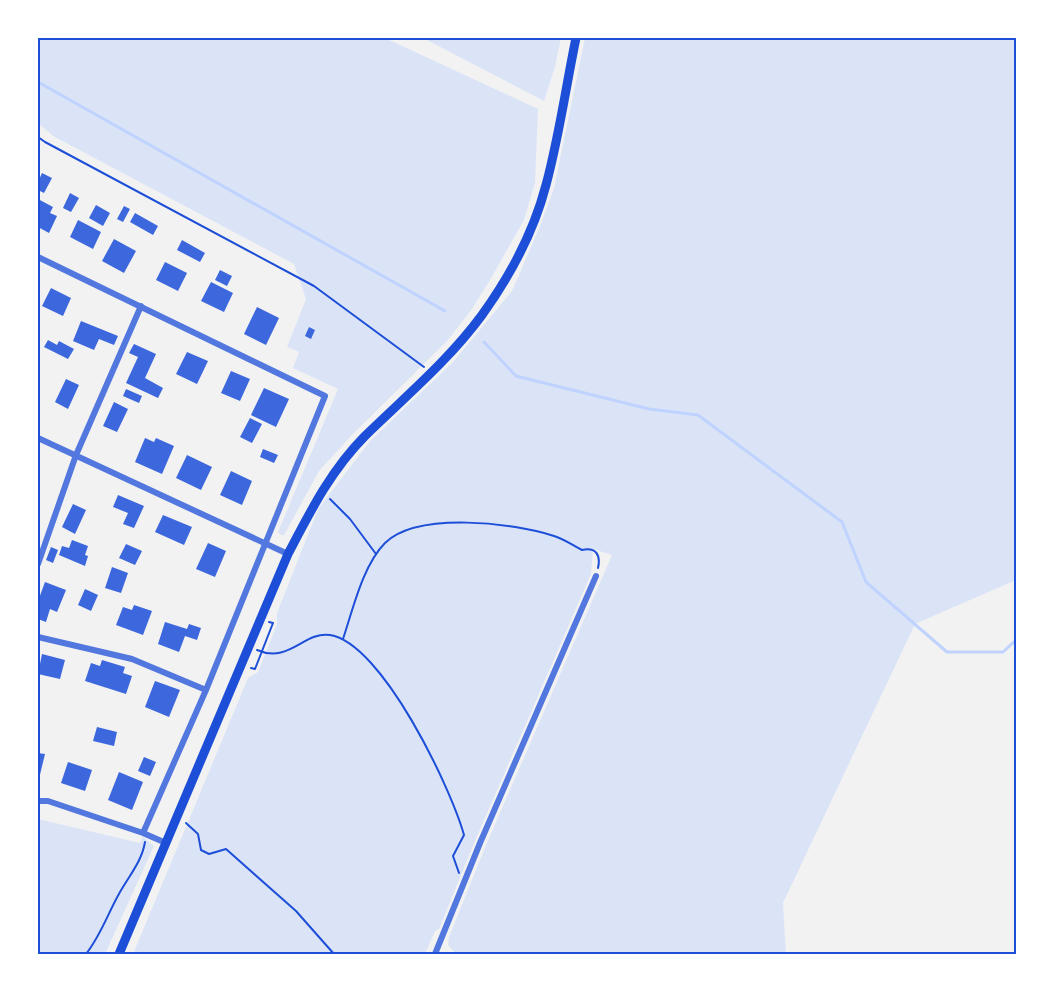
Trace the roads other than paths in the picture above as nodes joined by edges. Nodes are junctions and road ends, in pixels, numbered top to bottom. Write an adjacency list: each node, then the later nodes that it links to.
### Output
1 (576, 38): 7 (main road)
2 (38, 257): 3 (street)
3 (141, 306): 5 (street); 6 (street)
4 (38, 438): 5 (street)
5 (76, 455): 6 (street); 8 (street)
6 (267, 543): 7 (street); 11 (street)
7 (288, 554): 14 (main road)
8 (38, 564)
9 (596, 576): 16 (street)
10 (38, 637): 11 (street)
11 (206, 690): 13 (street)
12 (38, 801): 13 (street)
13 (143, 833): 14 (street)
14 (166, 843): 15 (main road)
15 (119, 954)
16 (437, 954)

